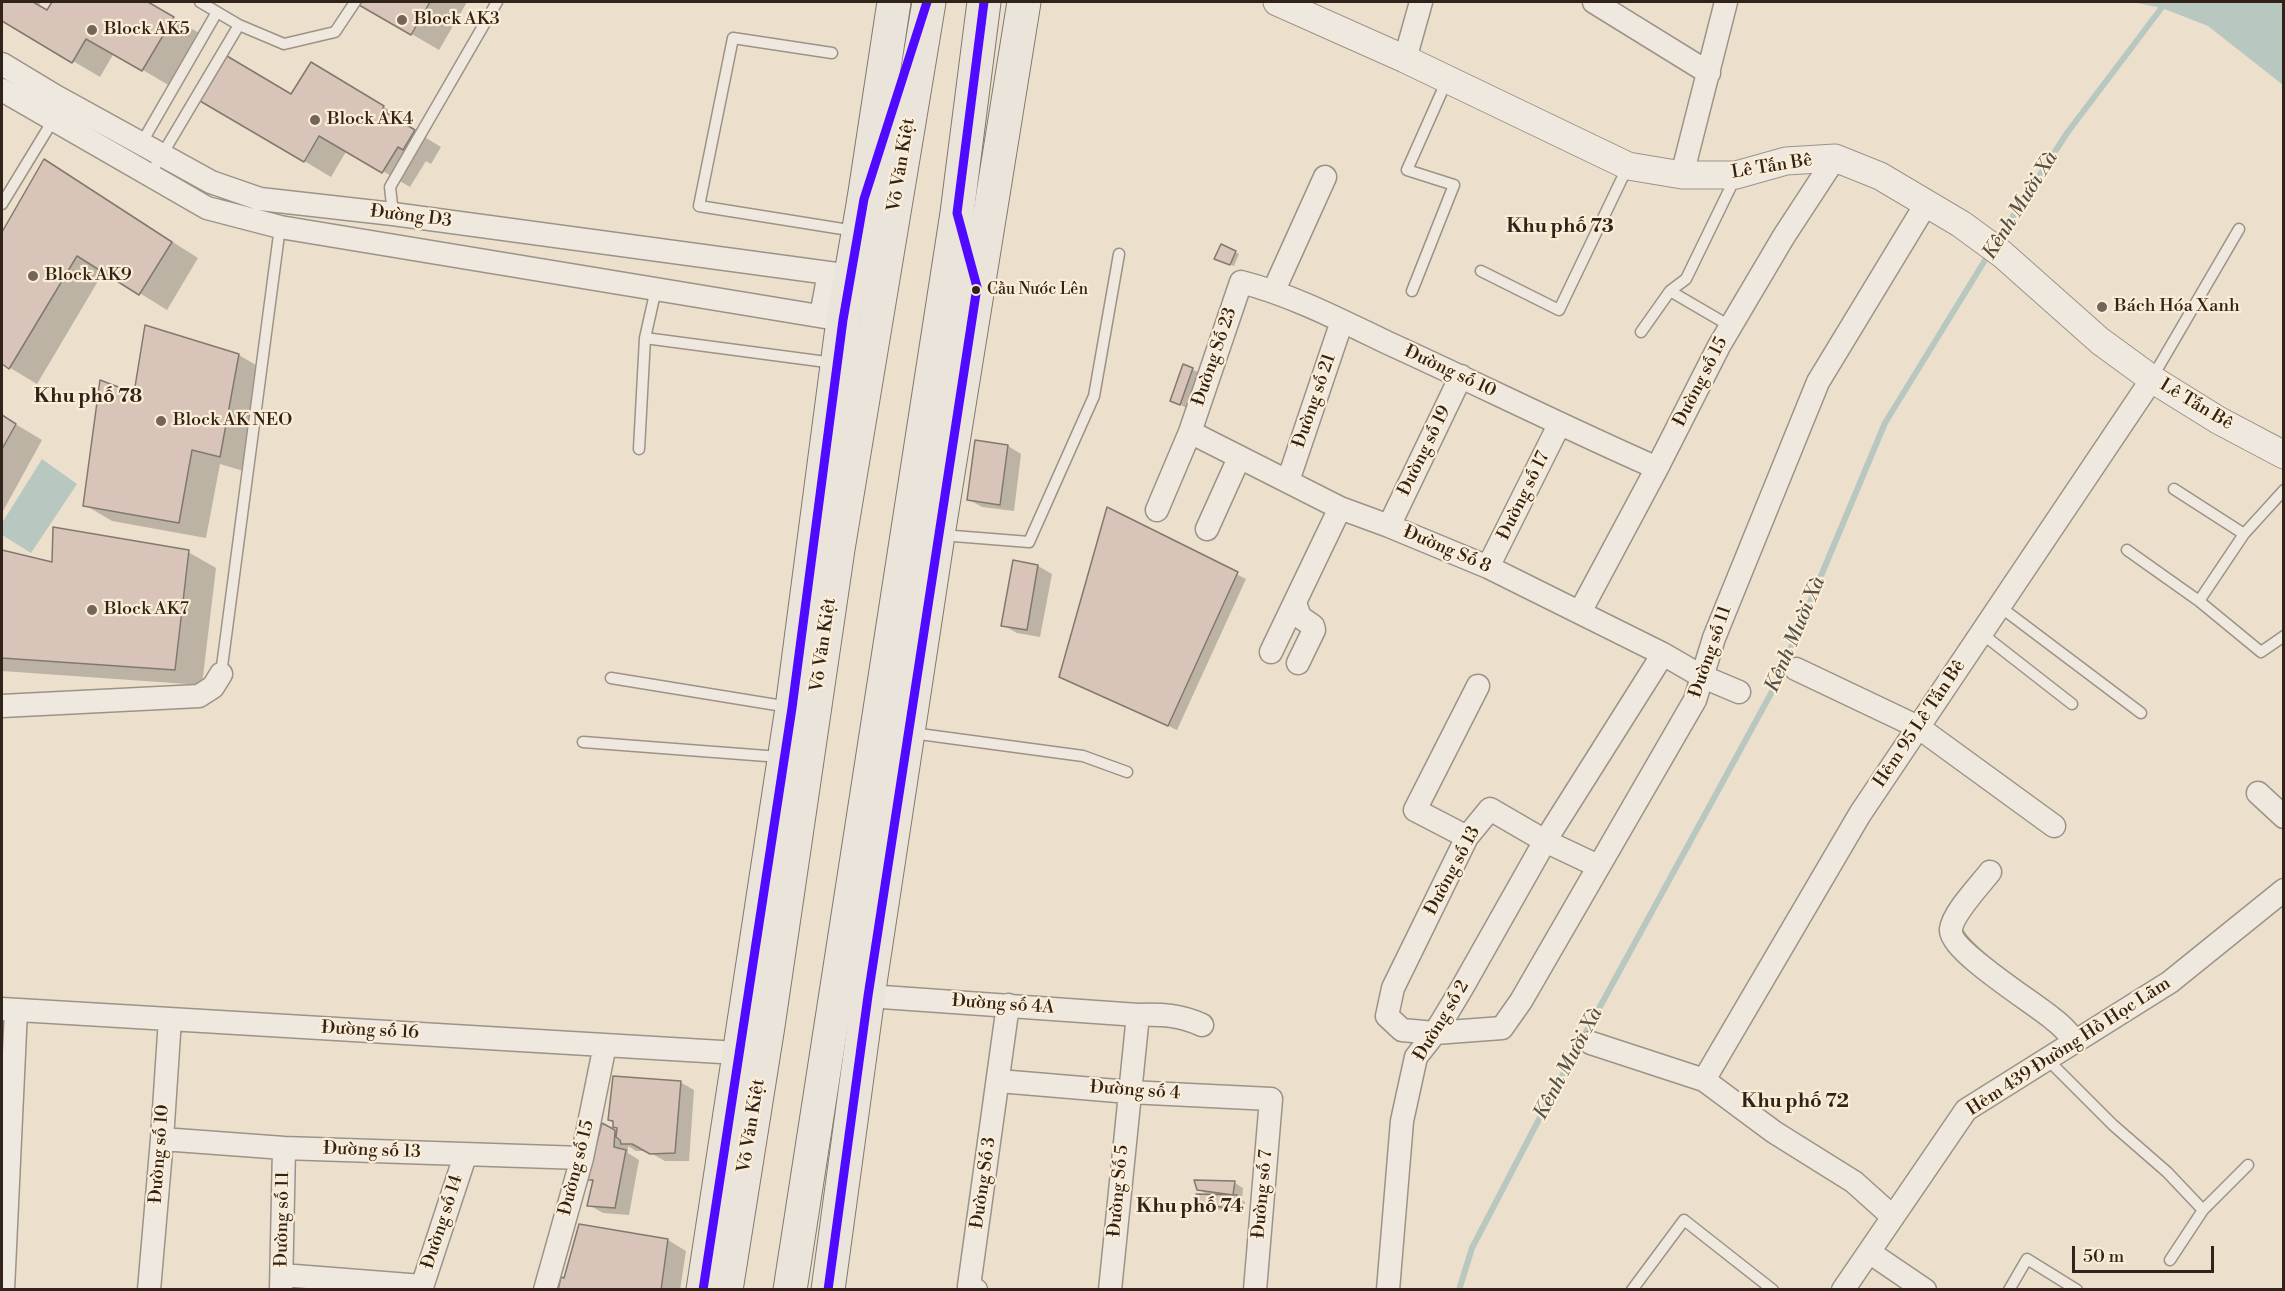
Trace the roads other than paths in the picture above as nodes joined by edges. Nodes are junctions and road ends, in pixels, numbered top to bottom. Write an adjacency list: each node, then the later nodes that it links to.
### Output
1 (200, 2): 12 (lane)
2 (355, 2): 13 (lane)
3 (497, 2): 34 (lane)
4 (894, 2): 30 (main road, Võ Văn Kiệt)
5 (928, 2): 30 (main road); 136 (main road, Võ Văn Kiệt)
6 (984, 2): 33 (main road)
7 (1024, 2): 42 (main road)
8 (1277, 2): 15 (street, Lê Tấn Bê)
9 (1421, 2): 15 (street)
10 (1594, 2): 17 (street)
11 (1726, 2): 17 (street)
12 (217, 12): 13 (lane); 21 (lane)
13 (239, 25): 22 (lane)
14 (832, 53): 37 (lane)
15 (1405, 59): 18 (street, Lê Tấn Bê)
16 (2, 64): 20 (street, Đường D3)
17 (1709, 73): 27 (street)
18 (1447, 80): 25 (street, Lê Tấn Bê); 45 (lane)
19 (2, 90): 20 (street, Đường D3)
20 (59, 111): 21 (street, Đường D3); 24 (street, Đường D3); 31 (lane)
21 (141, 143): 22 (street, Đường D3); 24 (lane)
22 (162, 154): 26 (lane); 34 (street, Đường D3)
23 (1835, 158): 28 (street, Lê Tấn Bê); 32 (street, Lê Tấn Bê); 49 (street, Đường số 15)
24 (130, 164): 26 (street, Đường D3)
25 (1628, 166): 27 (street, Lê Tấn Bê); 39 (lane)
26 (150, 175): 35 (street, Đường D3)
27 (1682, 175): 28 (street, Lê Tấn Bê)
28 (1736, 175): 46 (lane)
29 (1325, 177): 44 (street)
30 (864, 199): 37 (main road, Võ Văn Kiệt)
31 (2, 204)
32 (1926, 204): 54 (street, Lê Tấn Bê); 83 (street, Đường số 11)
33 (957, 213): 42 (main road); 137 (main road)
34 (393, 214): 40 (street, Đường D3)
35 (280, 227): 43 (street, Đường D3); 82 (lane)
36 (2239, 229): 54 (lane)
37 (858, 231): 40 (main road, Võ Văn Kiệt)
38 (1119, 255): 69 (lane)
39 (1481, 271)
40 (840, 274): 47 (main road, Võ Văn Kiệt)
41 (1240, 282): 44 (street, Đường số 10); 56 (street, Đường Số 23)
42 (977, 287): 69 (main road)
43 (656, 289): 47 (street, Đường D3); 51 (lane)
44 (1274, 290): 48 (street, Đường số 10)
45 (1412, 291)
46 (1670, 291): 49 (lane); 50 (lane)
47 (832, 318): 52 (main road, Võ Văn Kiệt)
48 (1342, 321): 53 (street, Đường số 10); 61 (street, Đường số 21)
49 (1730, 326): 60 (street, Đường số 15)
50 (1641, 332)
51 (645, 338): 52 (lane); 57 (lane)
52 (837, 363): 89 (main road, Võ Văn Kiệt)
53 (1461, 376): 55 (street, Đường số 10); 66 (street, Đường số 19)
54 (2152, 379): 58 (street, Lê Tấn Bê); 74 (street, Hẻm 95 Lê Tấn Bê)
55 (1559, 425): 60 (street, Đường số 10); 71 (street, Đường số 17)
56 (1190, 432): 59 (street, Đường Số 8); 65 (street, Đường Số 23)
57 (639, 449)
58 (2283, 455)
59 (1239, 458): 61 (street, Đường Số 8); 67 (street)
60 (1657, 468): 75 (street, Đường số 15)
61 (1288, 481): 64 (street, Đường Số 8)
62 (2174, 489): 68 (lane)
63 (2283, 490): 68 (lane)
64 (1340, 508): 66 (street, Đường Số 8); 73 (street)
65 (1157, 510)
66 (1389, 526): 71 (street, Đường Số 8)
67 (1207, 529)
68 (2244, 534): 72 (lane)
69 (938, 535): 92 (main road)
70 (2127, 550): 72 (lane)
71 (1488, 567): 75 (street, Đường Số 8)
72 (2199, 601): 77 (lane)
73 (1295, 603): 78 (street); 80 (street)
74 (1999, 606): 76 (street, Hẻm 95 Lê Tấn Bê); 90 (lane)
75 (1580, 612): 79 (street, Đường Số 8)
76 (1981, 633): 87 (lane); 91 (street, Hẻm 95 Lê Tấn Bê)
77 (2283, 636)
78 (1271, 652)
79 (1663, 654): 83 (street, Đường Số 8); 100 (street)
80 (1298, 663)
81 (1796, 669): 91 (street)
82 (221, 674): 88 (street)
83 (1701, 676): 86 (street, Đường Số 8); 101 (street, Đường số 11)
84 (611, 678): 89 (lane)
85 (1478, 686): 99 (street)
86 (1738, 692)
87 (2072, 704)
88 (2, 706)
89 (792, 708): 94 (main road, Võ Văn Kiệt)
90 (2141, 713)
91 (1918, 727): 98 (street); 116 (street, Hẻm 95 Lê Tấn Bê)
92 (909, 732): 95 (lane); 104 (main road)
93 (583, 742): 94 (lane)
94 (783, 758): 114 (main road, Võ Văn Kiệt)
95 (1127, 771)
96 (2258, 793): 97 (street)
97 (2281, 810)
98 (2054, 826)
99 (1467, 837): 100 (street, Đường số 13); 110 (street, Đường số 13)
100 (1545, 841): 101 (street); 110 (street, Đường số 2)
101 (1598, 866): 110 (street, Đường số 11)
102 (1990, 872): 111 (street)
103 (2283, 890): 111 (street, Hẻm 439 Đường Hồ Học Lãm)
104 (868, 996): 105 (street, Đường số 4A); 138 (main road)
105 (1008, 1005): 107 (street, Đường số 4A); 117 (street, Đường Số 3)
106 (9, 1009): 108 (street, Đường số 16); 132 (street)
107 (1137, 1015): 109 (street, Đường số 4A); 118 (street, Đường Số 5)
108 (170, 1019): 113 (street, Đường số 16); 120 (street, Đường số 10)
109 (1202, 1025)
110 (1435, 1033): 141 (street, Đường số 2)
111 (2076, 1042): 115 (street, Hẻm 439 Đường Hồ Học Lãm)
112 (1591, 1043): 116 (street)
113 (605, 1045): 114 (street, Đường số 16); 123 (street, Đường số 15)
114 (738, 1053): 135 (main road, Võ Văn Kiệt)
115 (2048, 1060): 125 (lane); 126 (street, Hẻm 439 Đường Hồ Học Lãm)
116 (1704, 1080): 126 (street)
117 (999, 1081): 118 (street, Đường số 4); 131 (street, Đường Số 3)
118 (1129, 1092): 119 (street, Đường số 4); 139 (street, Đường Số 5)
119 (1271, 1099): 140 (street, Đường số 7)
120 (162, 1139): 121 (street, Đường số 13); 133 (street, Đường số 10)
121 (284, 1148): 122 (street, Đường số 13); 129 (street, Đường số 11)
122 (465, 1155): 123 (street, Đường số 13); 130 (street, Đường số 14)
123 (582, 1158): 134 (street, Đường số 15)
124 (2248, 1165): 125 (lane)
125 (2203, 1210): 128 (lane)
126 (1893, 1216): 127 (street, Hẻm 439 Đường Hồ Học Lãm)
127 (1869, 1252): 144 (street, Hẻm 439 Đường Hồ Học Lãm); 145 (street)
128 (2170, 1260)
129 (281, 1282): 130 (street)
130 (421, 1288)
131 (972, 1288)
132 (3, 1290)
133 (149, 1290)
134 (545, 1290)
135 (703, 1290)
136 (726, 1290)
137 (790, 1290)
138 (828, 1290)
139 (1110, 1290)
140 (1255, 1290)
141 (1388, 1290)
142 (1632, 1290): 143 (lane)
143 (1773, 1290)
144 (1844, 1290)
145 (1925, 1290)
146 (2009, 1290): 147 (lane)
147 (2077, 1290)

